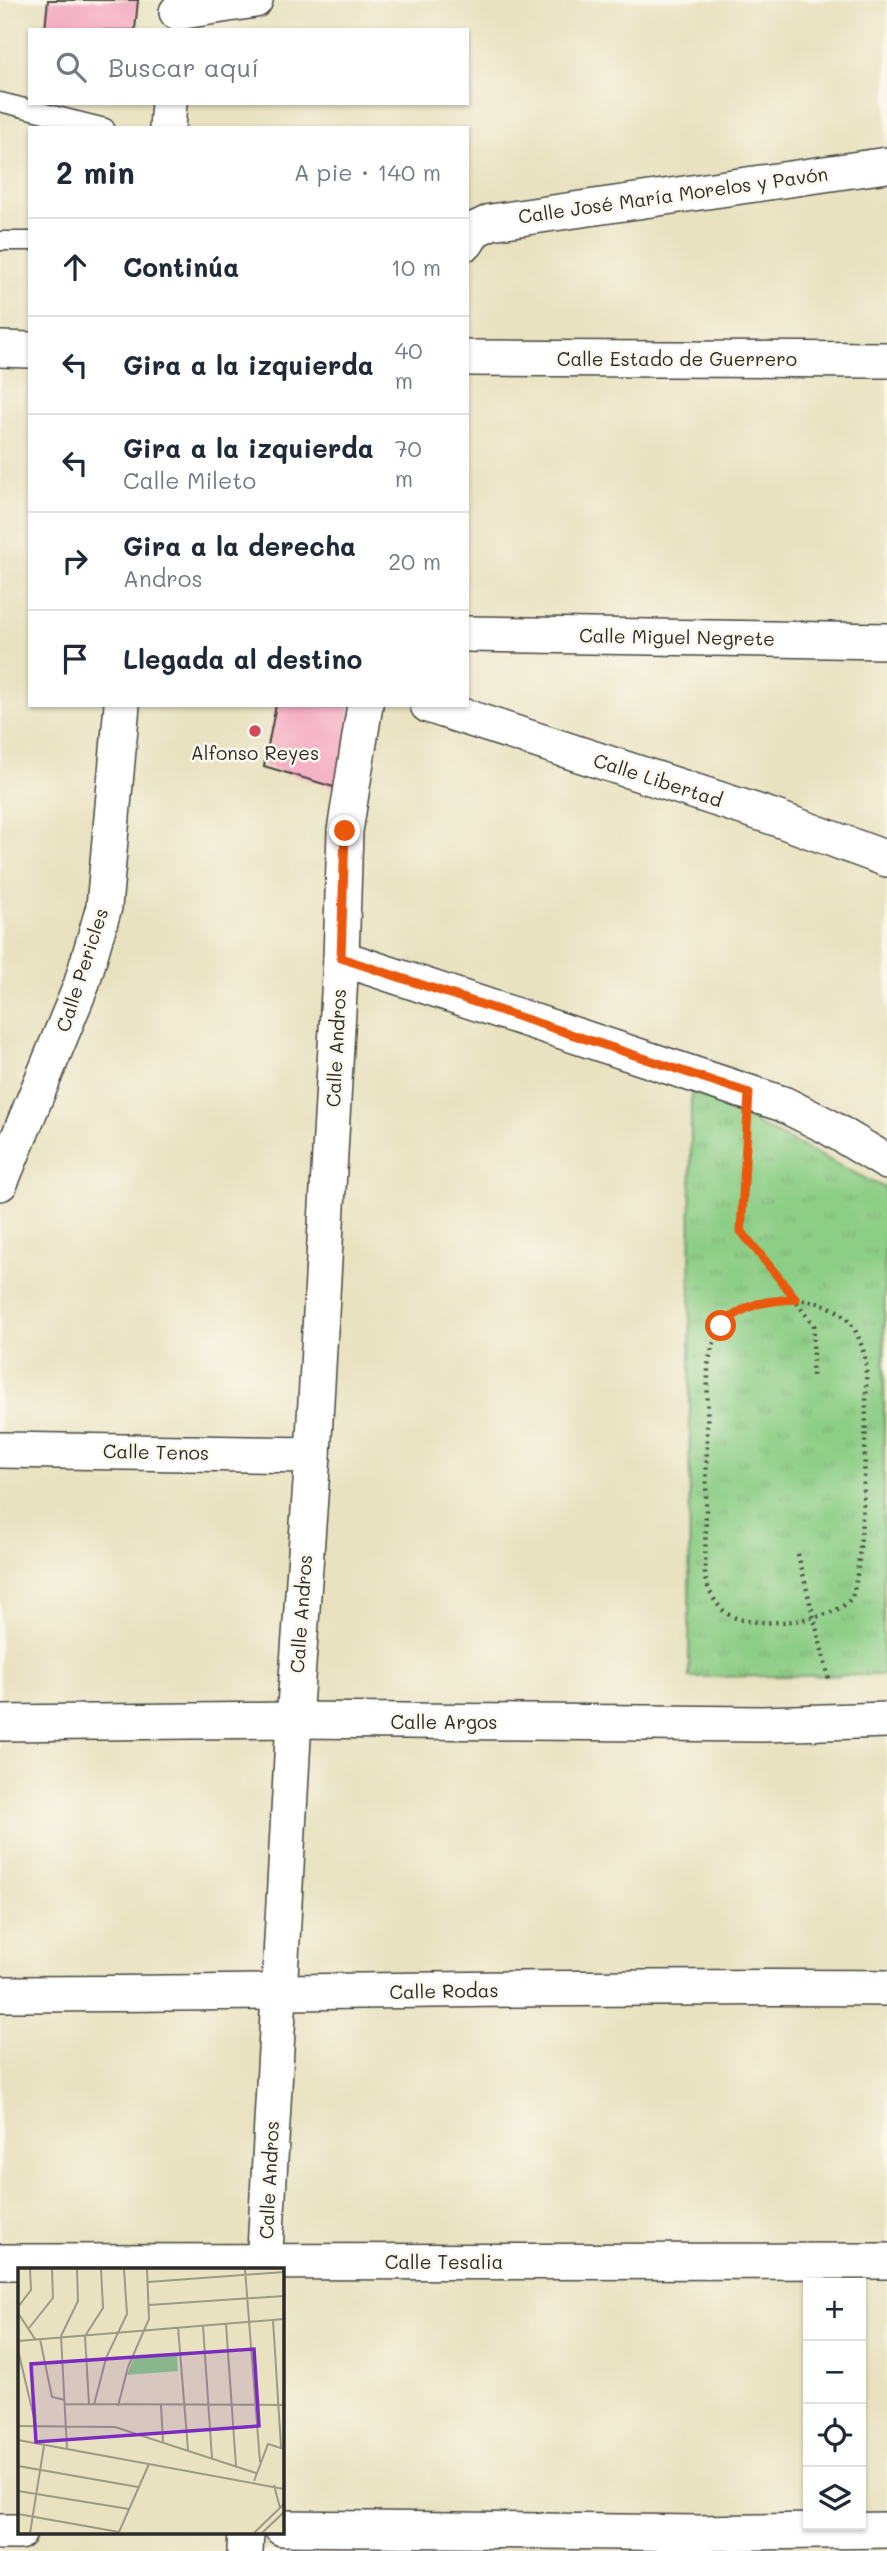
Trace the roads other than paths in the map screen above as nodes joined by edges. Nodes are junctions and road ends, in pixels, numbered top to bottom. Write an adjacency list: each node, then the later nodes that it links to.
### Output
1 (255, 0): 2 (street)
2 (177, 14)
3 (0, 102): 5 (lane)
4 (169, 105): 6 (street)
5 (97, 126)
6 (167, 126)
7 (887, 165): 8 (street, Calle José María Morelos y Pavón)
8 (469, 239)
9 (0, 241): 10 (lane)
10 (28, 241)
11 (0, 349): 12 (street)
12 (28, 350)
13 (469, 358): 14 (street, Calle Estado de Guerrero)
14 (887, 360)
15 (469, 634): 16 (street, Calle Miguel Negrete)
16 (887, 641)
17 (122, 707): 23 (street, Calle Pericles)
18 (365, 707): 21 (street, Calle Andros)
19 (434, 707): 20 (street, Calle Libertad)
20 (887, 859)
21 (341, 958): 22 (street); 25 (street, Calle Andros)
22 (887, 1161)
23 (0, 1183)
24 (0, 1450): 25 (street, Calle Tenos)
25 (313, 1455): 26 (street, Calle Andros)
26 (294, 1720): 27 (street, Calle Argos); 28 (street, Calle Argos); 31 (street, Calle Andros)
27 (887, 1720)
28 (0, 1723)
29 (887, 1988): 31 (street, Calle Rodas)
30 (0, 1994): 31 (street, Calle Rodas)
31 (278, 1994): 34 (street, Calle Andros)
32 (887, 2261): 34 (street, Calle Tesalia)
33 (0, 2262): 34 (street, Calle Tesalia)
34 (264, 2265)
35 (284, 2528): 36 (street)
36 (887, 2530)
37 (0, 2532): 38 (street)
38 (18, 2532)

